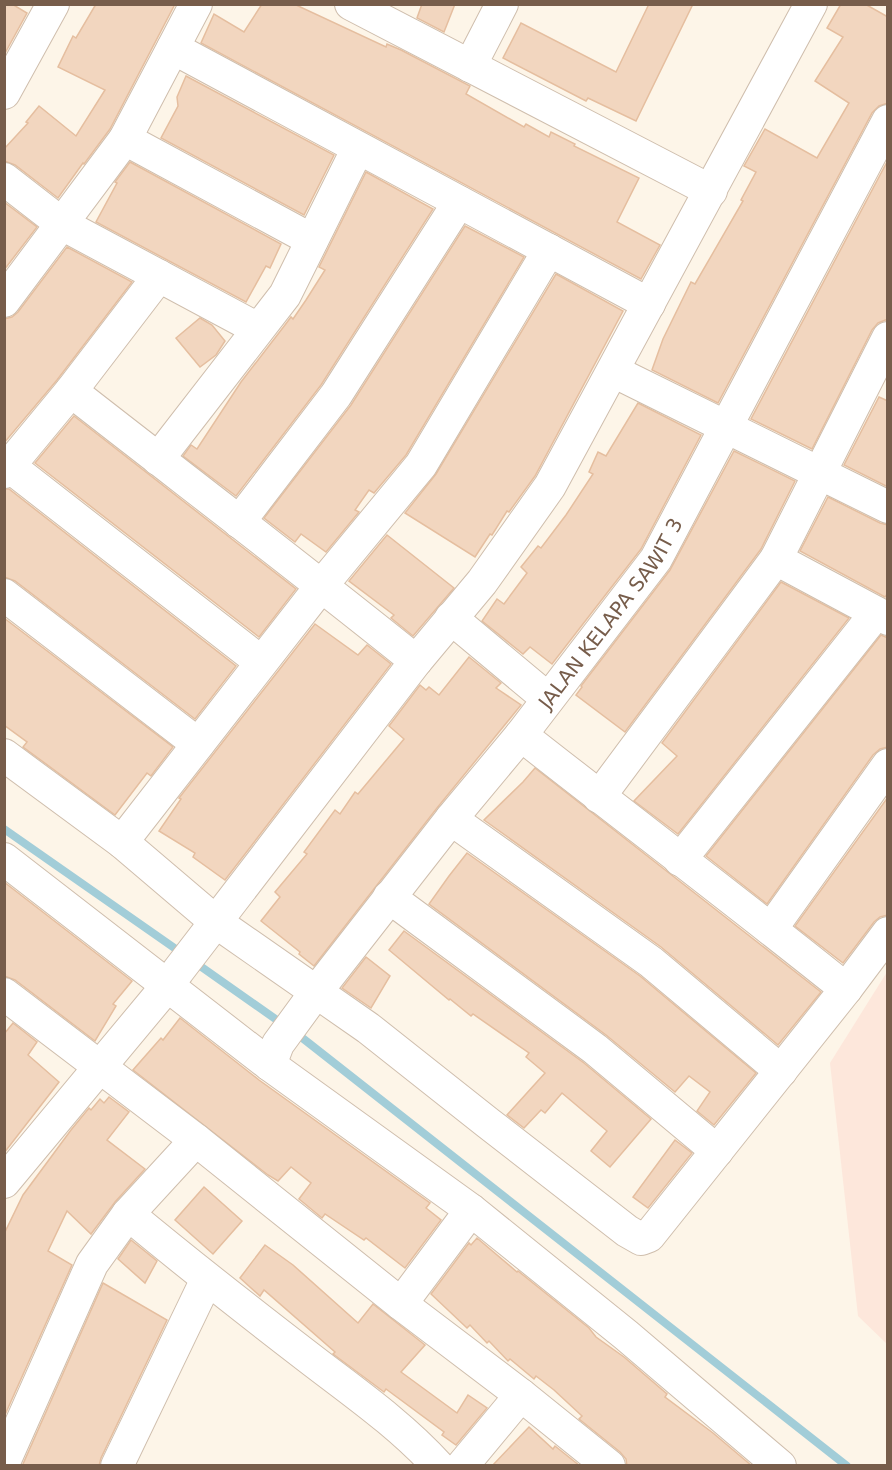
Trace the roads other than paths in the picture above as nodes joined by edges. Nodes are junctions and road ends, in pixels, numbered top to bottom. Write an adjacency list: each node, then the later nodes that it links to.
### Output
1 (53, 4): 8 (street)
2 (196, 4): 6 (street)
3 (502, 4): 7 (street)
4 (811, 4): 13 (street)
5 (358, 6): 7 (street)
6 (173, 48): 10 (street); 11 (street)
7 (470, 66): 13 (street)
8 (4, 93)
9 (888, 121): 26 (street, JALAN KELAPA SAWIT 3)
10 (125, 139): 15 (street); 16 (street)
11 (358, 148): 14 (street); 16 (street)
12 (4, 179): 15 (street)
13 (711, 191): 20 (street)
14 (459, 202): 17 (street); 31 (street)
15 (62, 224): 18 (street); 19 (street)
16 (312, 240): 21 (street)
17 (549, 250): 20 (street); 33 (street)
18 (159, 276): 21 (street); 25 (street)
19 (4, 301)
20 (649, 304): 23 (street)
21 (258, 329): 27 (street)
22 (888, 338): 24 (street)
23 (613, 371): 26 (street); 36 (street)
24 (878, 378): 29 (street)
25 (71, 391): 27 (street); 28 (street)
26 (726, 427): 29 (street); 39 (street, JALAN KELAPA SAWIT 3)
27 (158, 459): 31 (street)
28 (7, 469): 38 (street)
29 (821, 473): 30 (street); 32 (street)
30 (888, 507)
31 (239, 522): 33 (street)
32 (776, 560): 35 (street); 44 (street)
33 (322, 585): 37 (street); 38 (street)
34 (4, 595): 41 (street)
35 (882, 616): 48 (street)
36 (452, 618): 37 (street); 39 (street)
37 (416, 661): 51 (street)
38 (261, 662): 41 (street)
39 (548, 699): 40 (street, JALAN KELAPA SAWIT 3)
40 (521, 735): 44 (street); 45 (street, JALAN KELAPA SAWIT 3)
41 (198, 744): 46 (street)
42 (4, 755): 46 (street)
43 (888, 765): 50 (street)
44 (599, 796): 48 (street)
45 (451, 819): 49 (street, JALAN KELAPA SAWIT 3); 59 (street)
46 (122, 842): 51 (street)
47 (4, 859): 53 (street)
48 (680, 860): 50 (street)
49 (389, 897): 56 (street, JALAN KELAPA SAWIT 3); 61 (street)
50 (771, 929): 54 (street)
51 (210, 930): 53 (street); 56 (street)
52 (888, 933): 54 (street)
53 (173, 978): 57 (street); 58 (street)
54 (846, 988): 59 (street)
55 (6, 997): 58 (street)
56 (310, 1001): 57 (street, JALAN KELAPA SAWIT 3); 61 (street)
57 (274, 1054): 63 (street)
58 (99, 1067): 60 (street); 62 (street)
59 (781, 1071): 61 (street)
60 (196, 1140): 64 (street); 66 (street)
61 (717, 1150)
62 (4, 1182)
63 (471, 1210): 66 (street); 68 (street)
64 (128, 1214): 65 (street); 69 (street)
65 (207, 1279): 70 (street); 71 (street)
66 (401, 1304): 67 (street)
67 (521, 1395): 72 (street); 73 (street)
68 (763, 1460)
69 (4, 1462)
70 (117, 1466)
71 (438, 1466)
72 (462, 1466)
73 (609, 1466)

